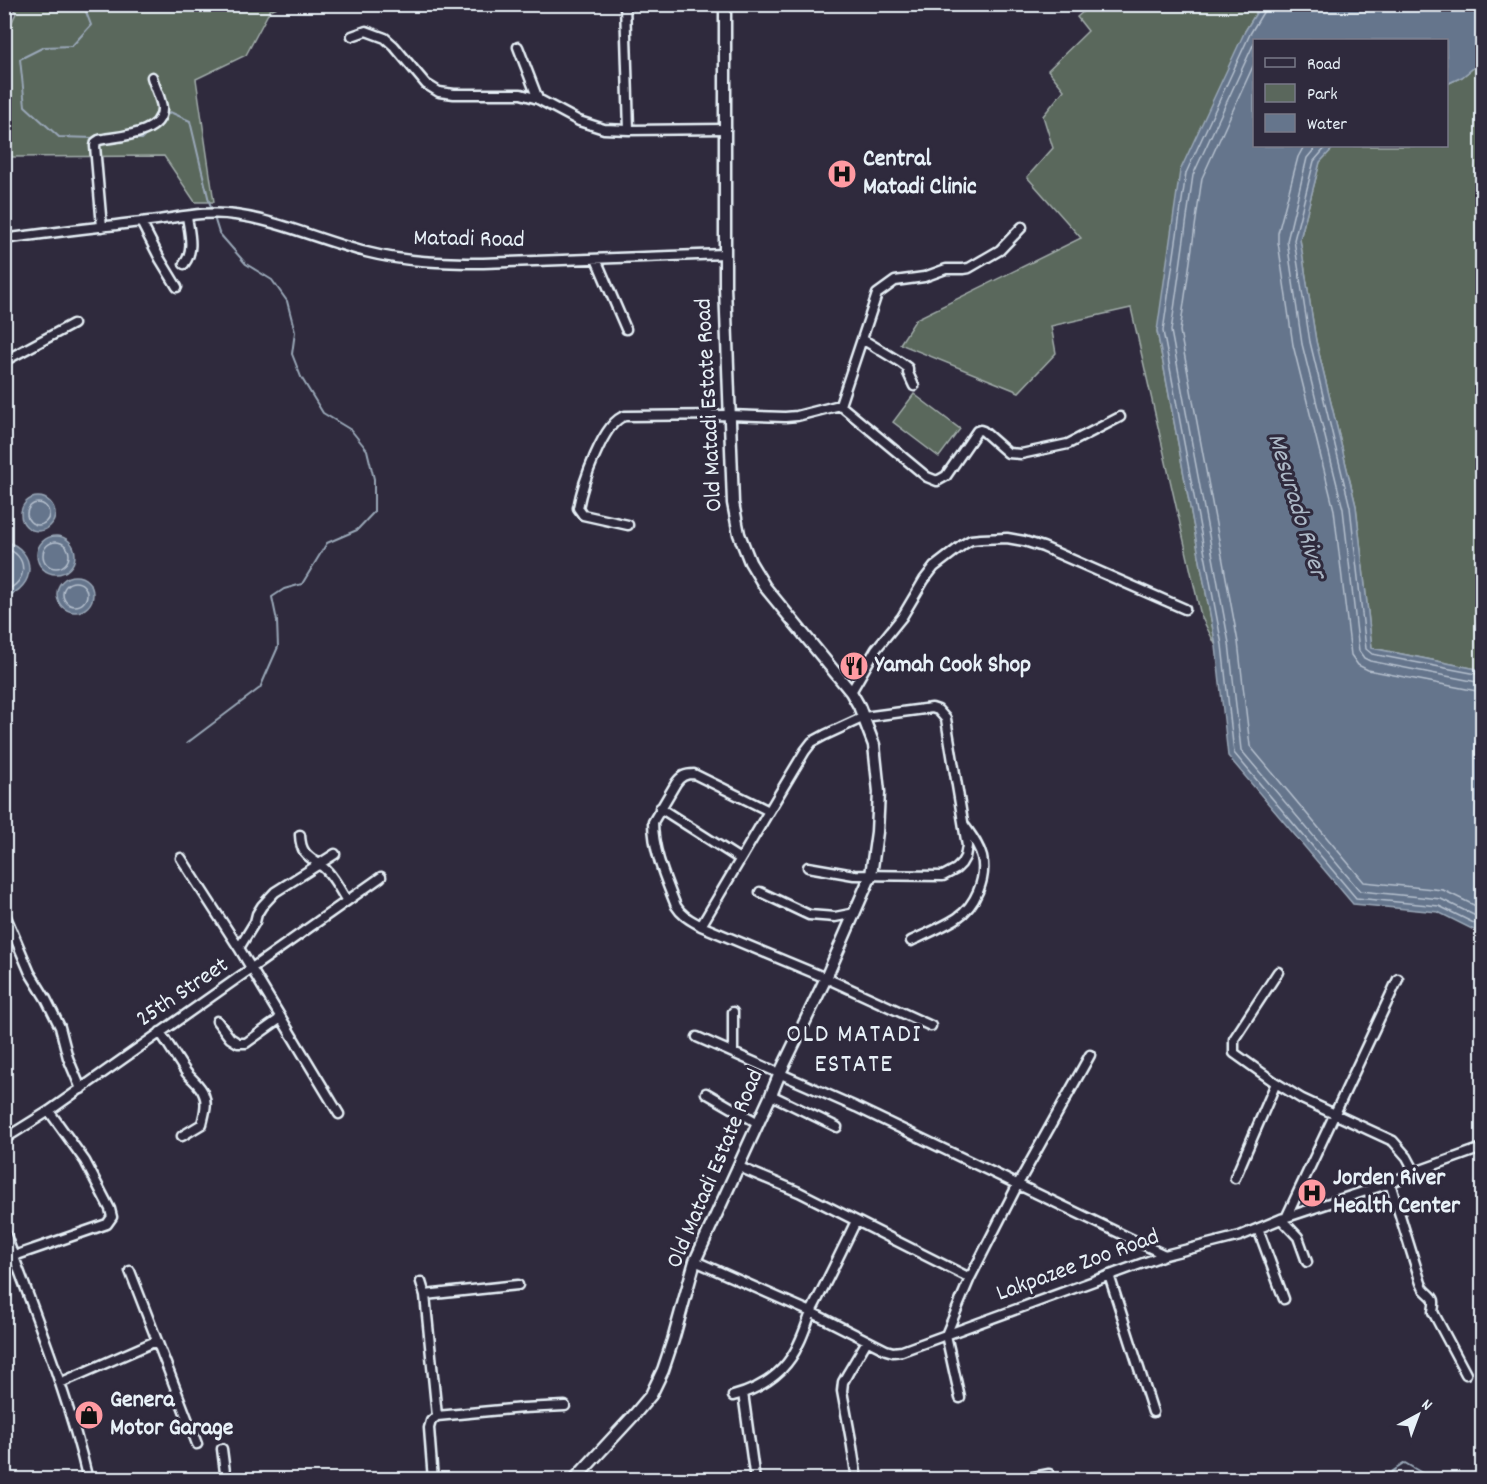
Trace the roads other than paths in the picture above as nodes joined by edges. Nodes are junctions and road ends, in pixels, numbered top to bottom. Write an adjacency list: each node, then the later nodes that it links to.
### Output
1 (625, 4): 8 (street)
2 (725, 4): 7 (street, Old Matadi Estate Road)
3 (352, 36): 6 (street)
4 (518, 47): 6 (street)
5 (152, 76): 11 (street)
6 (538, 99): 8 (street)
7 (726, 129): 8 (street); 14 (street, Old Matadi Estate Road)
8 (629, 130)
9 (187, 216): 10 (street); 15 (street, Matadi Road); 16 (street)
10 (141, 222): 11 (street); 17 (street)
11 (102, 227): 13 (street)
12 (1023, 227): 20 (street)
13 (4, 239)
14 (725, 255): 15 (street, Matadi Road); 24 (street, Old Matadi Estate Road)
15 (596, 259): 19 (street)
16 (184, 264)
17 (177, 287)
18 (73, 324): 21 (street)
19 (626, 329)
20 (862, 339): 22 (street); 23 (street)
21 (4, 361)
22 (914, 386)
23 (840, 405): 24 (street); 25 (street)
24 (729, 415): 26 (street); 28 (street, Old Matadi Estate Road)
25 (1120, 417)
26 (627, 525)
27 (1185, 609): 28 (street)
28 (851, 692): 29 (street, Old Matadi Estate Road)
29 (864, 717): 31 (street); 32 (street); 39 (street, Old Matadi Estate Road)
30 (660, 808): 31 (street); 36 (street); 45 (street)
31 (770, 811): 36 (street)
32 (963, 824): 39 (street); 46 (street)
33 (300, 835): 37 (street)
34 (335, 854): 37 (street)
35 (181, 858): 47 (street)
36 (740, 859): 45 (street)
37 (318, 864): 42 (street); 47 (street)
38 (808, 867): 39 (street)
39 (871, 875): 44 (street, Old Matadi Estate Road)
40 (381, 877): 42 (street, 25th Street)
41 (760, 892): 44 (street)
42 (347, 901): 48 (street, 25th Street)
43 (4, 912): 62 (street)
44 (855, 913): 50 (street, Old Matadi Estate Road)
45 (701, 926): 50 (street)
46 (911, 941)
47 (239, 948): 48 (street)
48 (251, 970): 53 (street); 56 (street, 25th Street)
49 (1278, 972): 61 (street)
50 (826, 978): 55 (street); 60 (street, Old Matadi Estate Road)
51 (1398, 979): 67 (street)
52 (734, 1012): 58 (street)
53 (281, 1018): 54 (street); 66 (street)
54 (217, 1021)
55 (931, 1026)
56 (160, 1032): 62 (street, 25th Street); 70 (street)
57 (697, 1037): 58 (street)
58 (733, 1052): 60 (street)
59 (1090, 1055): 77 (street)
60 (780, 1073): 64 (street, Old Matadi Estate Road); 77 (street)
61 (1276, 1083): 67 (street); 75 (street)
62 (81, 1089): 65 (street, 25th Street)
63 (706, 1093): 68 (street)
64 (771, 1095): 68 (street, Old Matadi Estate Road); 69 (street)
65 (49, 1111): 71 (street, 25th Street); 83 (street)
66 (339, 1114)
67 (1335, 1115): 74 (street); 78 (street)
68 (758, 1123): 73 (street, Old Matadi Estate Road)
69 (837, 1126)
70 (182, 1136)
71 (4, 1139)
72 (1482, 1149): 74 (street, Lakpazee Zoo Road)
73 (739, 1167): 79 (street); 84 (street, Old Matadi Estate Road)
74 (1415, 1172): 76 (street, Lakpazee Zoo Road)
75 (1235, 1178)
76 (1390, 1183): 78 (street, Lakpazee Zoo Road); 97 (street)
77 (1018, 1184): 82 (street); 88 (street)
78 (1283, 1219): 80 (street, Lakpazee Zoo Road); 85 (street)
79 (856, 1221): 88 (street); 93 (street)
80 (1258, 1229): 82 (street, Lakpazee Zoo Road); 92 (street)
81 (4, 1230): 83 (street)
82 (1165, 1255): 87 (street, Lakpazee Zoo Road)
83 (14, 1256): 98 (street)
84 (695, 1261): 93 (street, Lakpazee Zoo Road); 111 (street, Old Matadi Estate Road)
85 (1307, 1262)
86 (130, 1271): 95 (street)
87 (1109, 1275): 94 (street, Lakpazee Zoo Road); 103 (street)
88 (970, 1278): 94 (street)
89 (421, 1282): 91 (street)
90 (518, 1285): 91 (street)
91 (425, 1295): 104 (street)
92 (1284, 1299)
93 (811, 1312): 96 (street, Lakpazee Zoo Road); 99 (street)
94 (946, 1335): 96 (street, Lakpazee Zoo Road); 101 (street)
95 (156, 1341): 98 (street); 105 (street)
96 (867, 1341): 113 (street)
97 (1466, 1374)
98 (60, 1383): 108 (street)
99 (743, 1393): 100 (street); 112 (street)
100 (734, 1396)
101 (960, 1398)
102 (565, 1406): 104 (street)
103 (1154, 1412)
104 (437, 1416): 110 (street)
105 (197, 1444)
106 (222, 1449): 109 (street)
107 (1049, 1474): 114 (street)
108 (88, 1479)
109 (226, 1479)
110 (433, 1479)
111 (574, 1479)
112 (755, 1479)
113 (857, 1479)
114 (1018, 1479)

